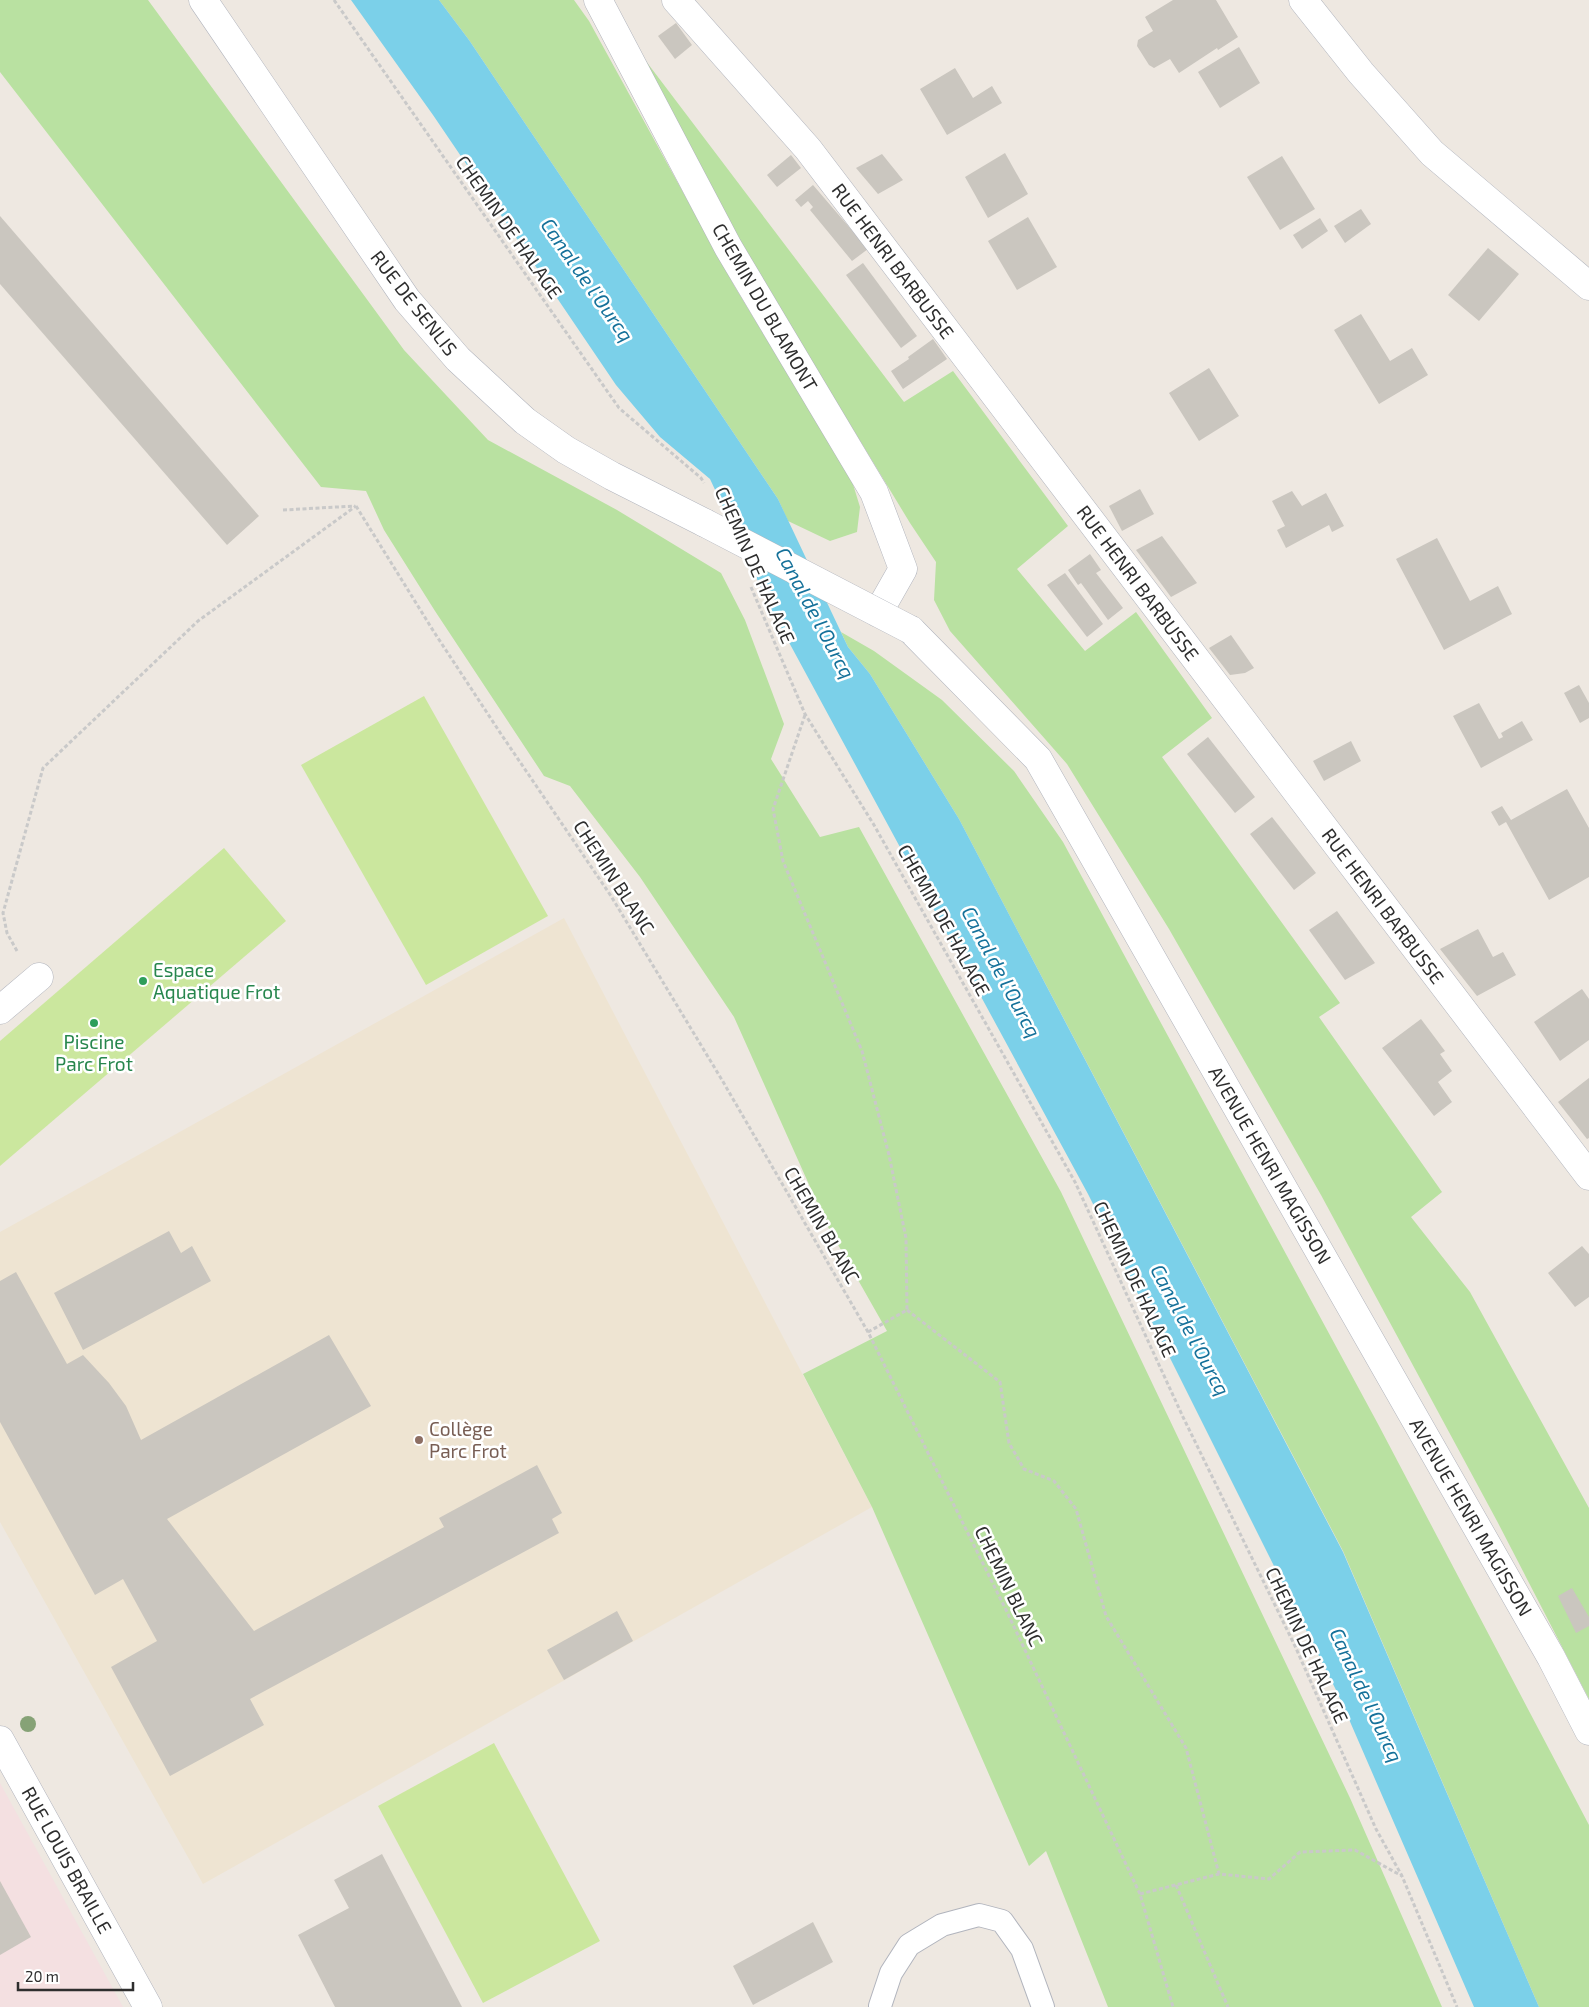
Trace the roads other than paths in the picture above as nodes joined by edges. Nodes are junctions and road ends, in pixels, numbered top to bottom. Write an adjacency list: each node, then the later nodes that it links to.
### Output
1 (203, 0): 6 (street, RUE DE SENLIS, bridge)
2 (598, 0): 6 (street, CHEMIN DU BLAMONT)
3 (676, 0): 9 (street, RUE HENRI BARBUSSE)
4 (1303, 0): 5 (street)
5 (1589, 286)
6 (878, 613): 10 (street, AVENUE HENRI MAGISSON, bridge)
7 (39, 977): 8 (street)
8 (0, 1010)
9 (1589, 1176)
10 (1589, 1731)
11 (0, 1740): 12 (street, RUE LOUIS BRAILLE)
12 (148, 2007)
13 (880, 2007): 14 (lane)
14 (1043, 2007)

